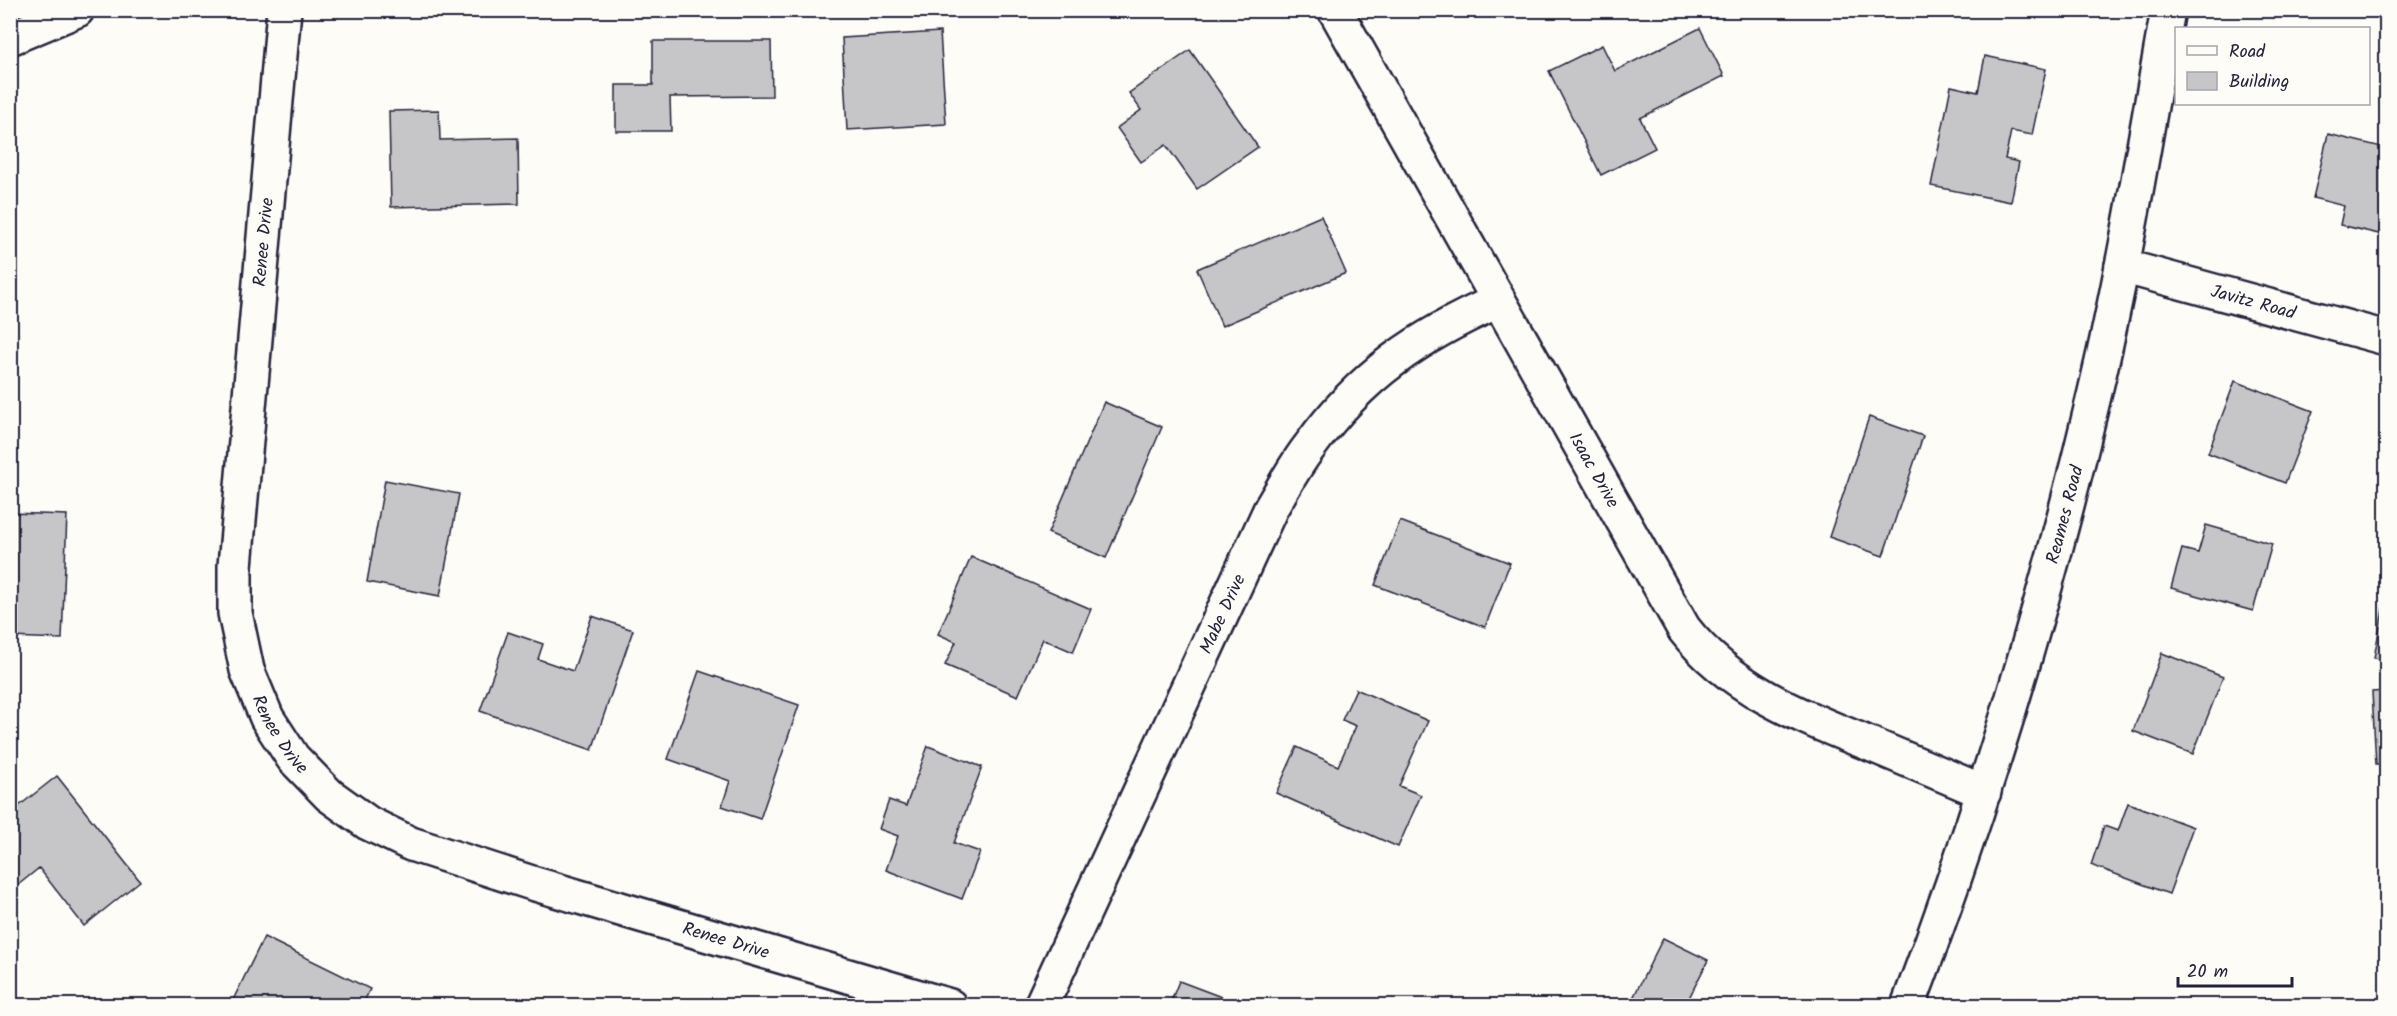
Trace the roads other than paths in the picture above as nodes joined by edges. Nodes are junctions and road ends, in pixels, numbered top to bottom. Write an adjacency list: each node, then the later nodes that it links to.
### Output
1 (77, 10): 5 (street)
2 (284, 10): 10 (street, Renee Drive)
3 (1335, 10): 7 (street, Isaac Drive)
4 (2168, 10): 6 (street, Reames Road)
5 (10, 38)
6 (2122, 266): 8 (street, Javitz Road); 9 (street, Reames Road)
7 (1498, 301): 9 (street, Isaac Drive); 11 (street, Mabe Drive)
8 (2386, 338)
9 (1984, 792): 12 (street, Reames Road)
10 (950, 1005)
11 (1041, 1005)
12 (1908, 1005)

